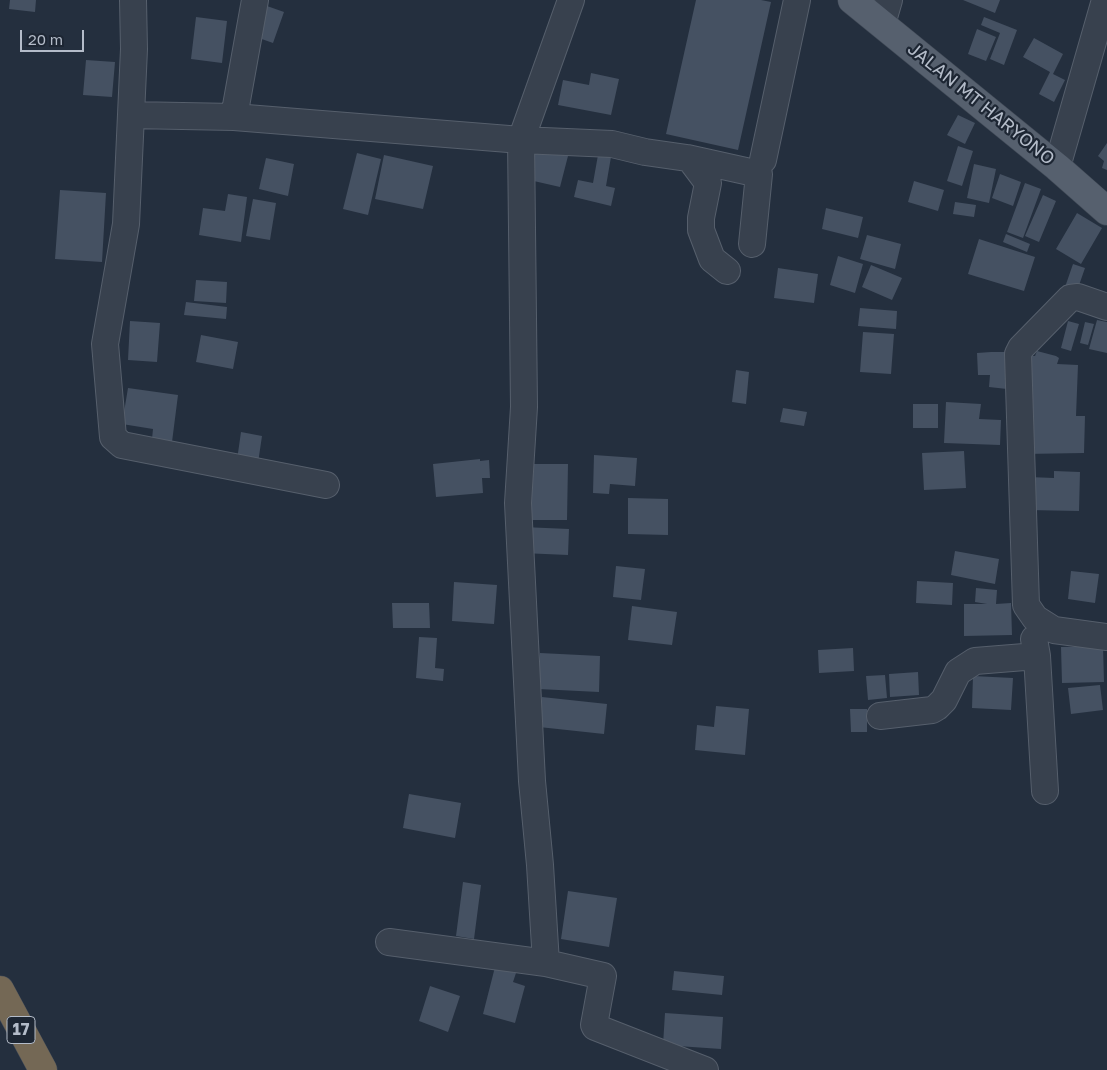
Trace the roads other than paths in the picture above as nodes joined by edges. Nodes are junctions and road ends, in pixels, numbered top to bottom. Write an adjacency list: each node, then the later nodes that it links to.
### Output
1 (134, 0): 8 (street)
2 (255, 0): 9 (street)
3 (571, 0): 10 (street)
4 (797, 0): 12 (street)
5 (852, 0): 7 (main road, JALAN MT HARYONO)
6 (1105, 0): 13 (street)
7 (886, 12): 13 (main road, JALAN MT HARYONO)
8 (131, 115): 9 (street); 18 (street)
9 (234, 118): 10 (street)
10 (521, 140): 11 (street); 25 (street)
11 (690, 159): 15 (street); 16 (street)
12 (762, 160)
13 (1057, 167): 14 (main road, JALAN MT HARYONO)
14 (1107, 211)
15 (752, 244)
16 (726, 271)
17 (1107, 307): 19 (street)
18 (326, 485)
19 (1030, 611): 20 (street); 21 (street)
20 (1107, 637)
21 (1037, 656): 22 (street); 23 (street)
22 (880, 716)
23 (1045, 791)
24 (389, 942): 25 (street)
25 (546, 963): 28 (street)
26 (0, 990): 27 (highway, 17)
27 (43, 1070)
28 (706, 1070)

